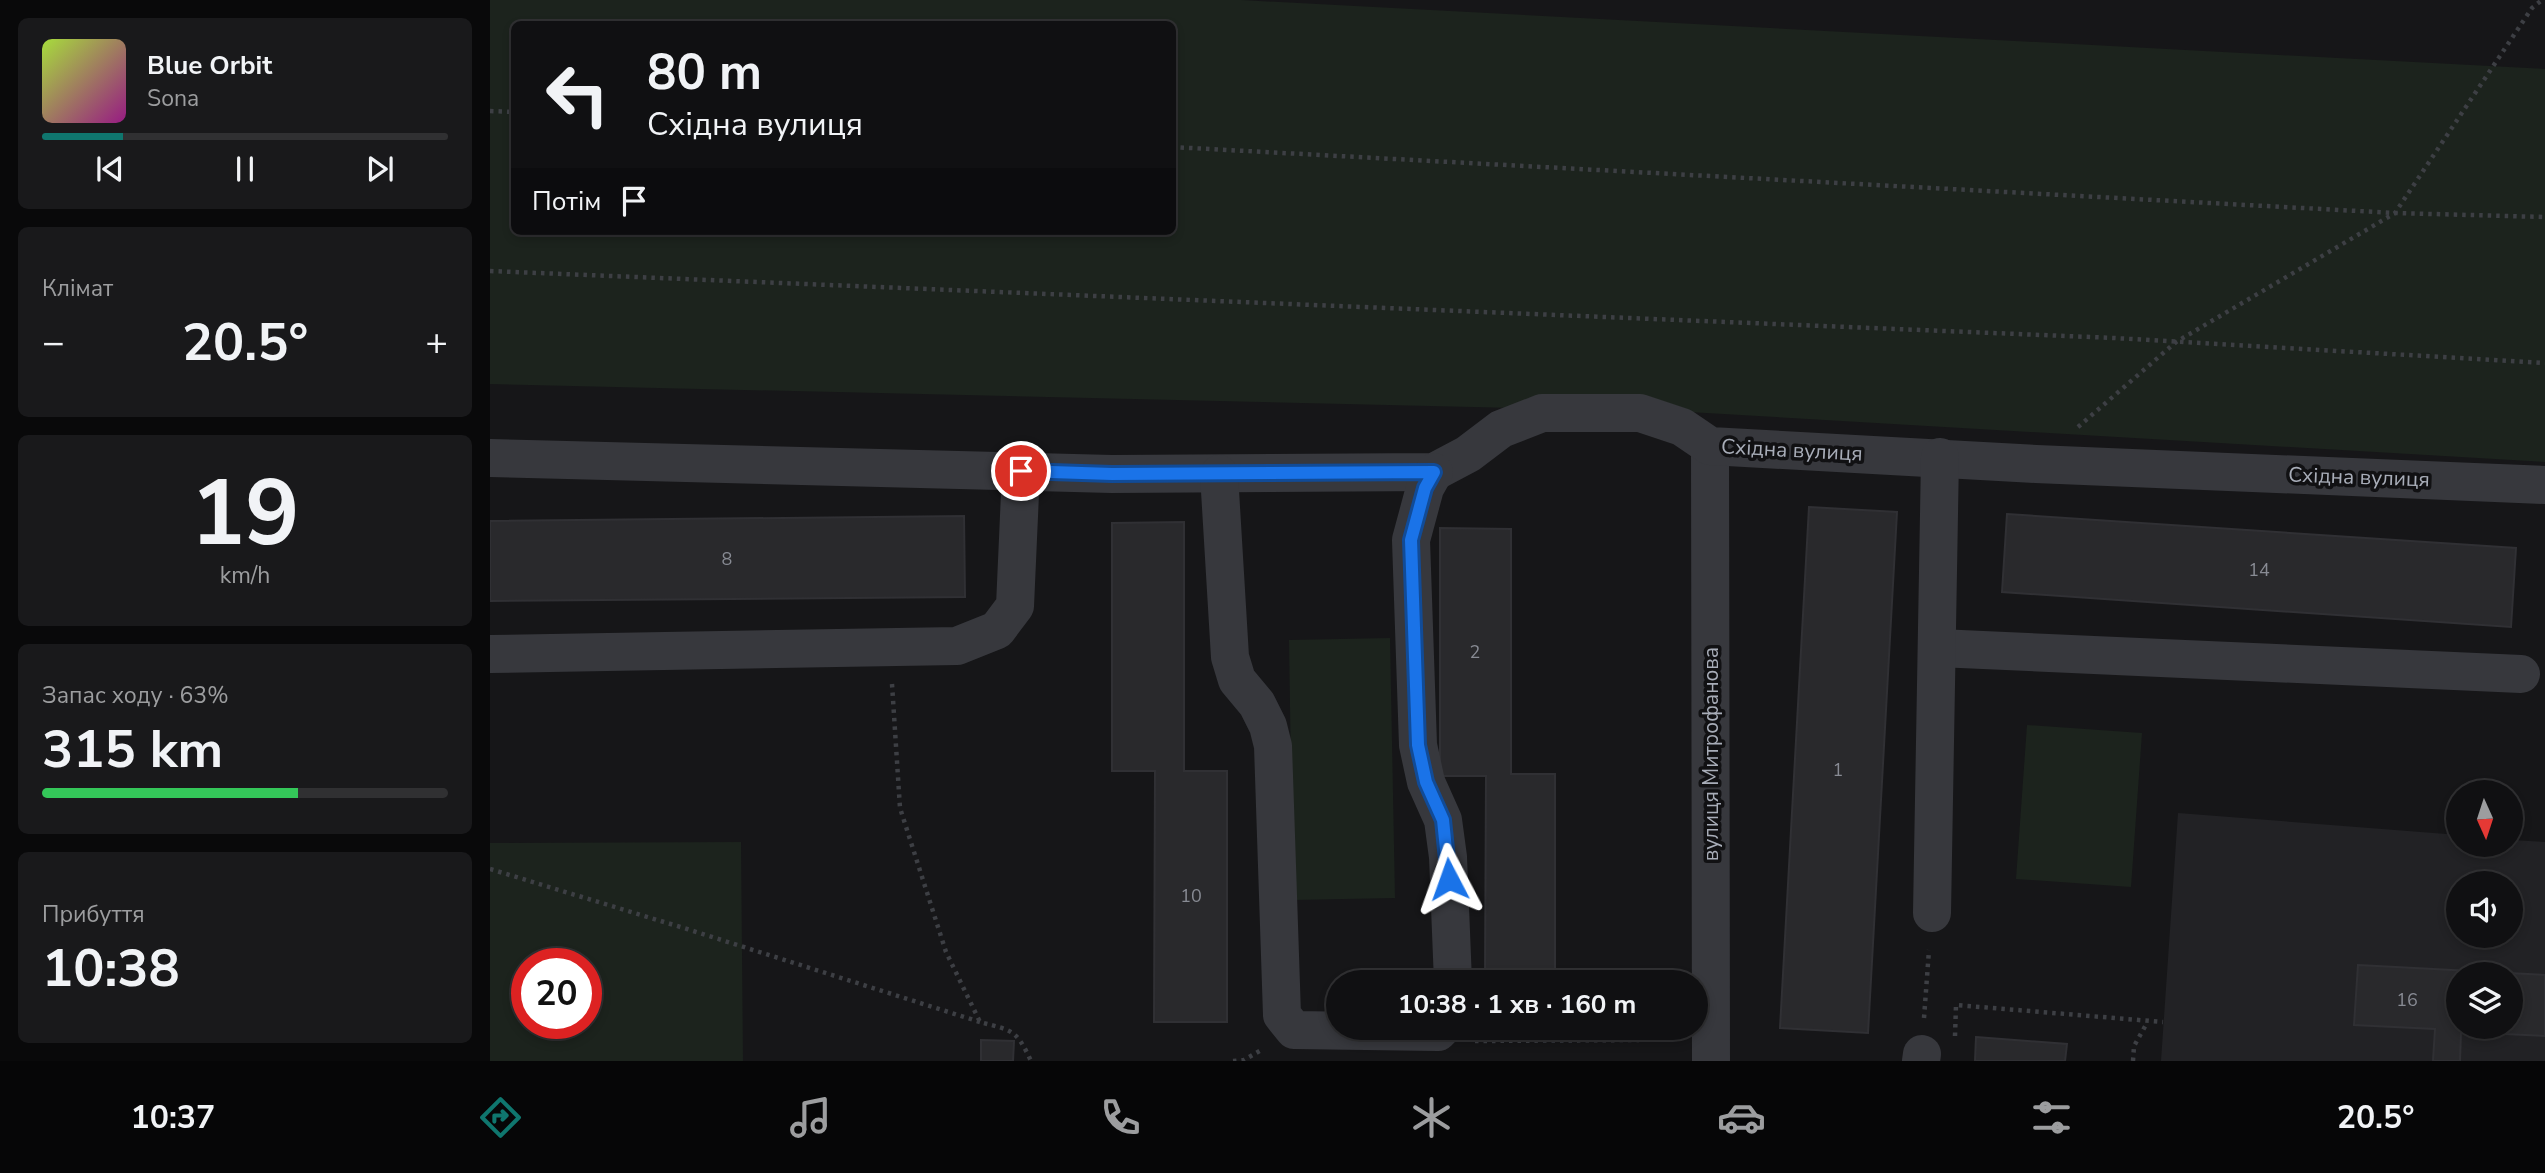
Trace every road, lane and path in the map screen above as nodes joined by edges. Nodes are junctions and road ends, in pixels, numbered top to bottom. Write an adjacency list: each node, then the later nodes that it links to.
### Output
1 (2542, 0): 5 (path)
2 (490, 111): 3 (path)
3 (511, 112)
4 (1176, 147): 5 (path)
5 (2395, 213): 6 (path); 8 (path)
6 (2545, 216)
7 (490, 271): 8 (path)
8 (2176, 342): 9 (path); 13 (path)
9 (2545, 363)
10 (1710, 446): 11 (street, Східна вулиця); 15 (street, Східна вулиця); 33 (street, вулиця Митрофанова)
11 (1940, 457): 13 (street, Східна вулиця); 19 (street)
12 (490, 458): 14 (street, Східна вулиця)
13 (2036, 464): 17 (street, Східна вулиця)
14 (1021, 471): 16 (street, Східна вулиця); 18 (street)
15 (1434, 472): 16 (street, Східна вулиця); 24 (street)
16 (1219, 474): 28 (street)
17 (2545, 485)
18 (890, 647): 20 (street); 25 (path)
19 (1938, 648): 21 (street); 23 (street)
20 (490, 654)
21 (2521, 674)
22 (490, 869): 25 (path)
23 (1932, 913): 31 (path)
24 (1453, 970)
25 (980, 1022): 32 (path)
26 (2163, 1022): 27 (path)
27 (2147, 1023): 31 (path); 34 (path)
28 (1326, 1030)
29 (1465, 1040): 30 (path)
30 (1639, 1040)
31 (1932, 1054)
32 (1031, 1061)
33 (1711, 1061)
34 (2133, 1061)

